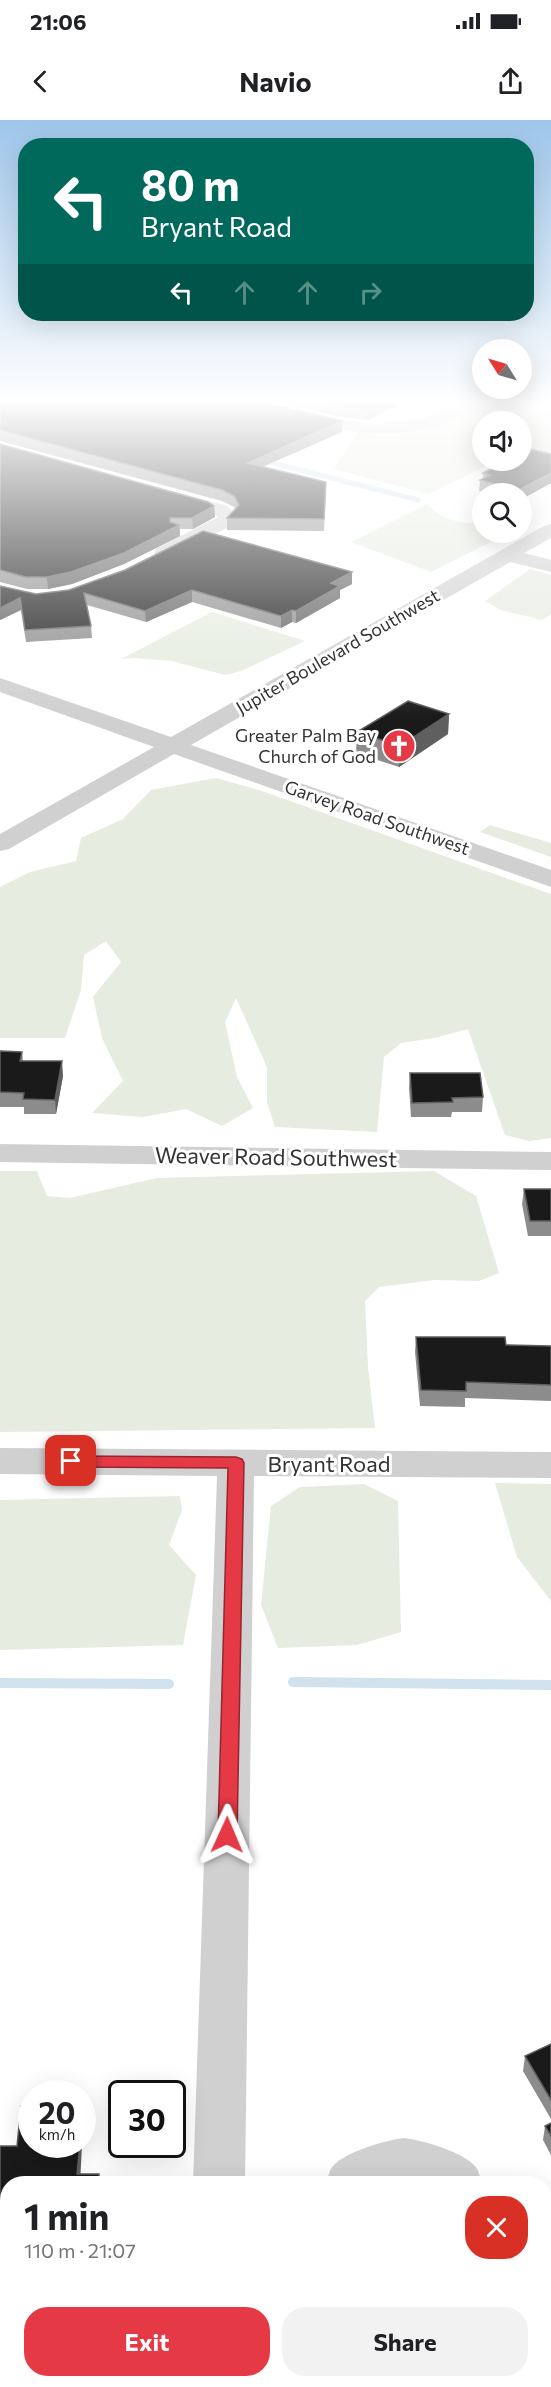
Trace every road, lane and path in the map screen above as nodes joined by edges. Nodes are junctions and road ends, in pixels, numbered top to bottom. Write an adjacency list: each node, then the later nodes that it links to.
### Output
1 (214, 507): 4 (street)
2 (551, 530): 3 (street, Jupiter Boulevard Southwest)
3 (507, 555): 5 (street); 7 (street, Jupiter Boulevard Southwest)
4 (151, 558)
5 (551, 566)
6 (0, 685): 7 (street, Garvey Road Southwest)
7 (174, 746): 8 (street, Jupiter Boulevard Southwest); 9 (street, Garvey Road Southwest)
8 (0, 844)
9 (551, 879)
10 (0, 1153): 11 (street, Weaver Road Southwest)
11 (551, 1161)
12 (0, 1461): 13 (street, Bryant Road)
13 (236, 1463): 14 (street, Bryant Road); 15 (street)
14 (551, 1465)
15 (219, 2176)
16 (362, 2176): 17 (street)
17 (446, 2176)

